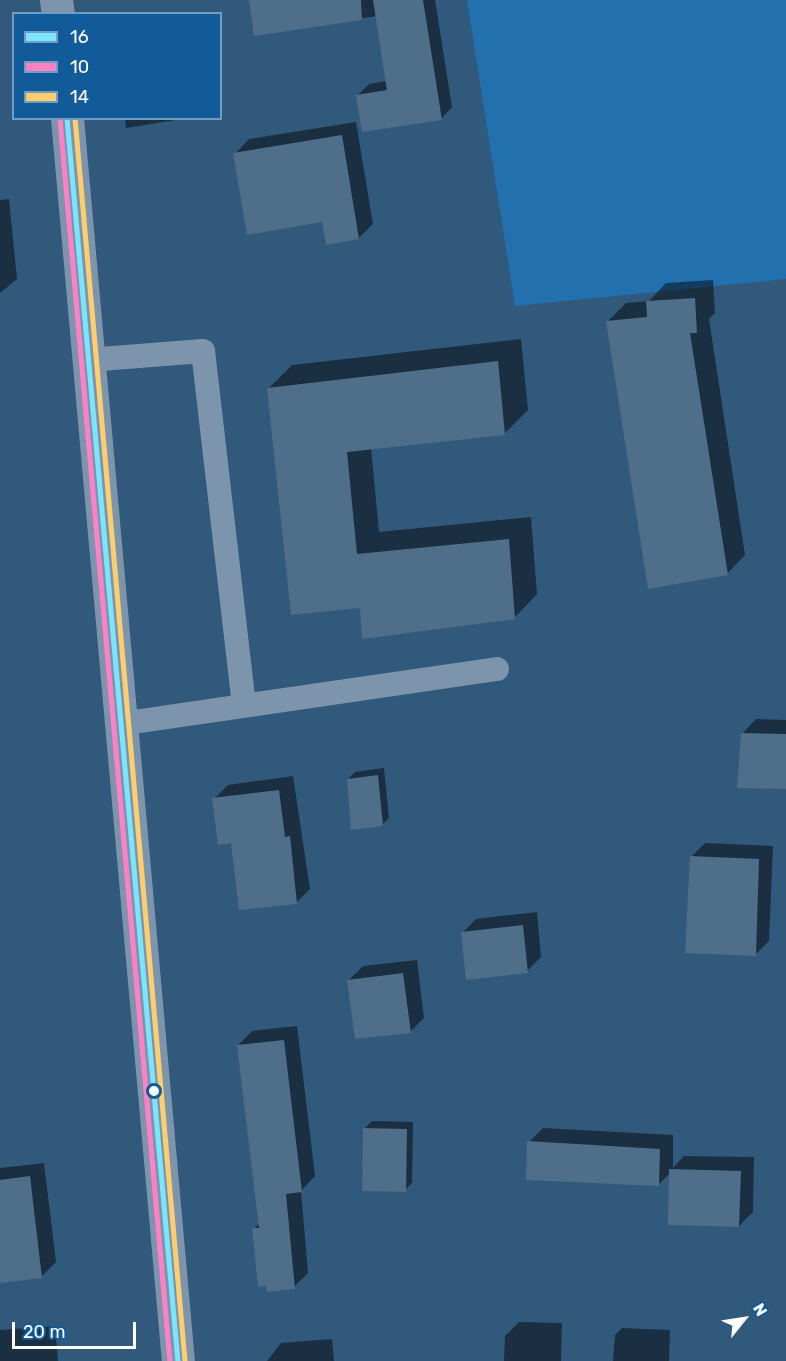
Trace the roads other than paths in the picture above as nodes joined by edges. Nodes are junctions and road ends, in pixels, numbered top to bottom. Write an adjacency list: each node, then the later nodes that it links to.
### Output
1 (67, 120): 2 (street)
2 (88, 360): 4 (lane); 5 (street)
3 (497, 669): 4 (lane)
4 (244, 705): 5 (lane)
5 (120, 724): 6 (street)
6 (178, 1361)

